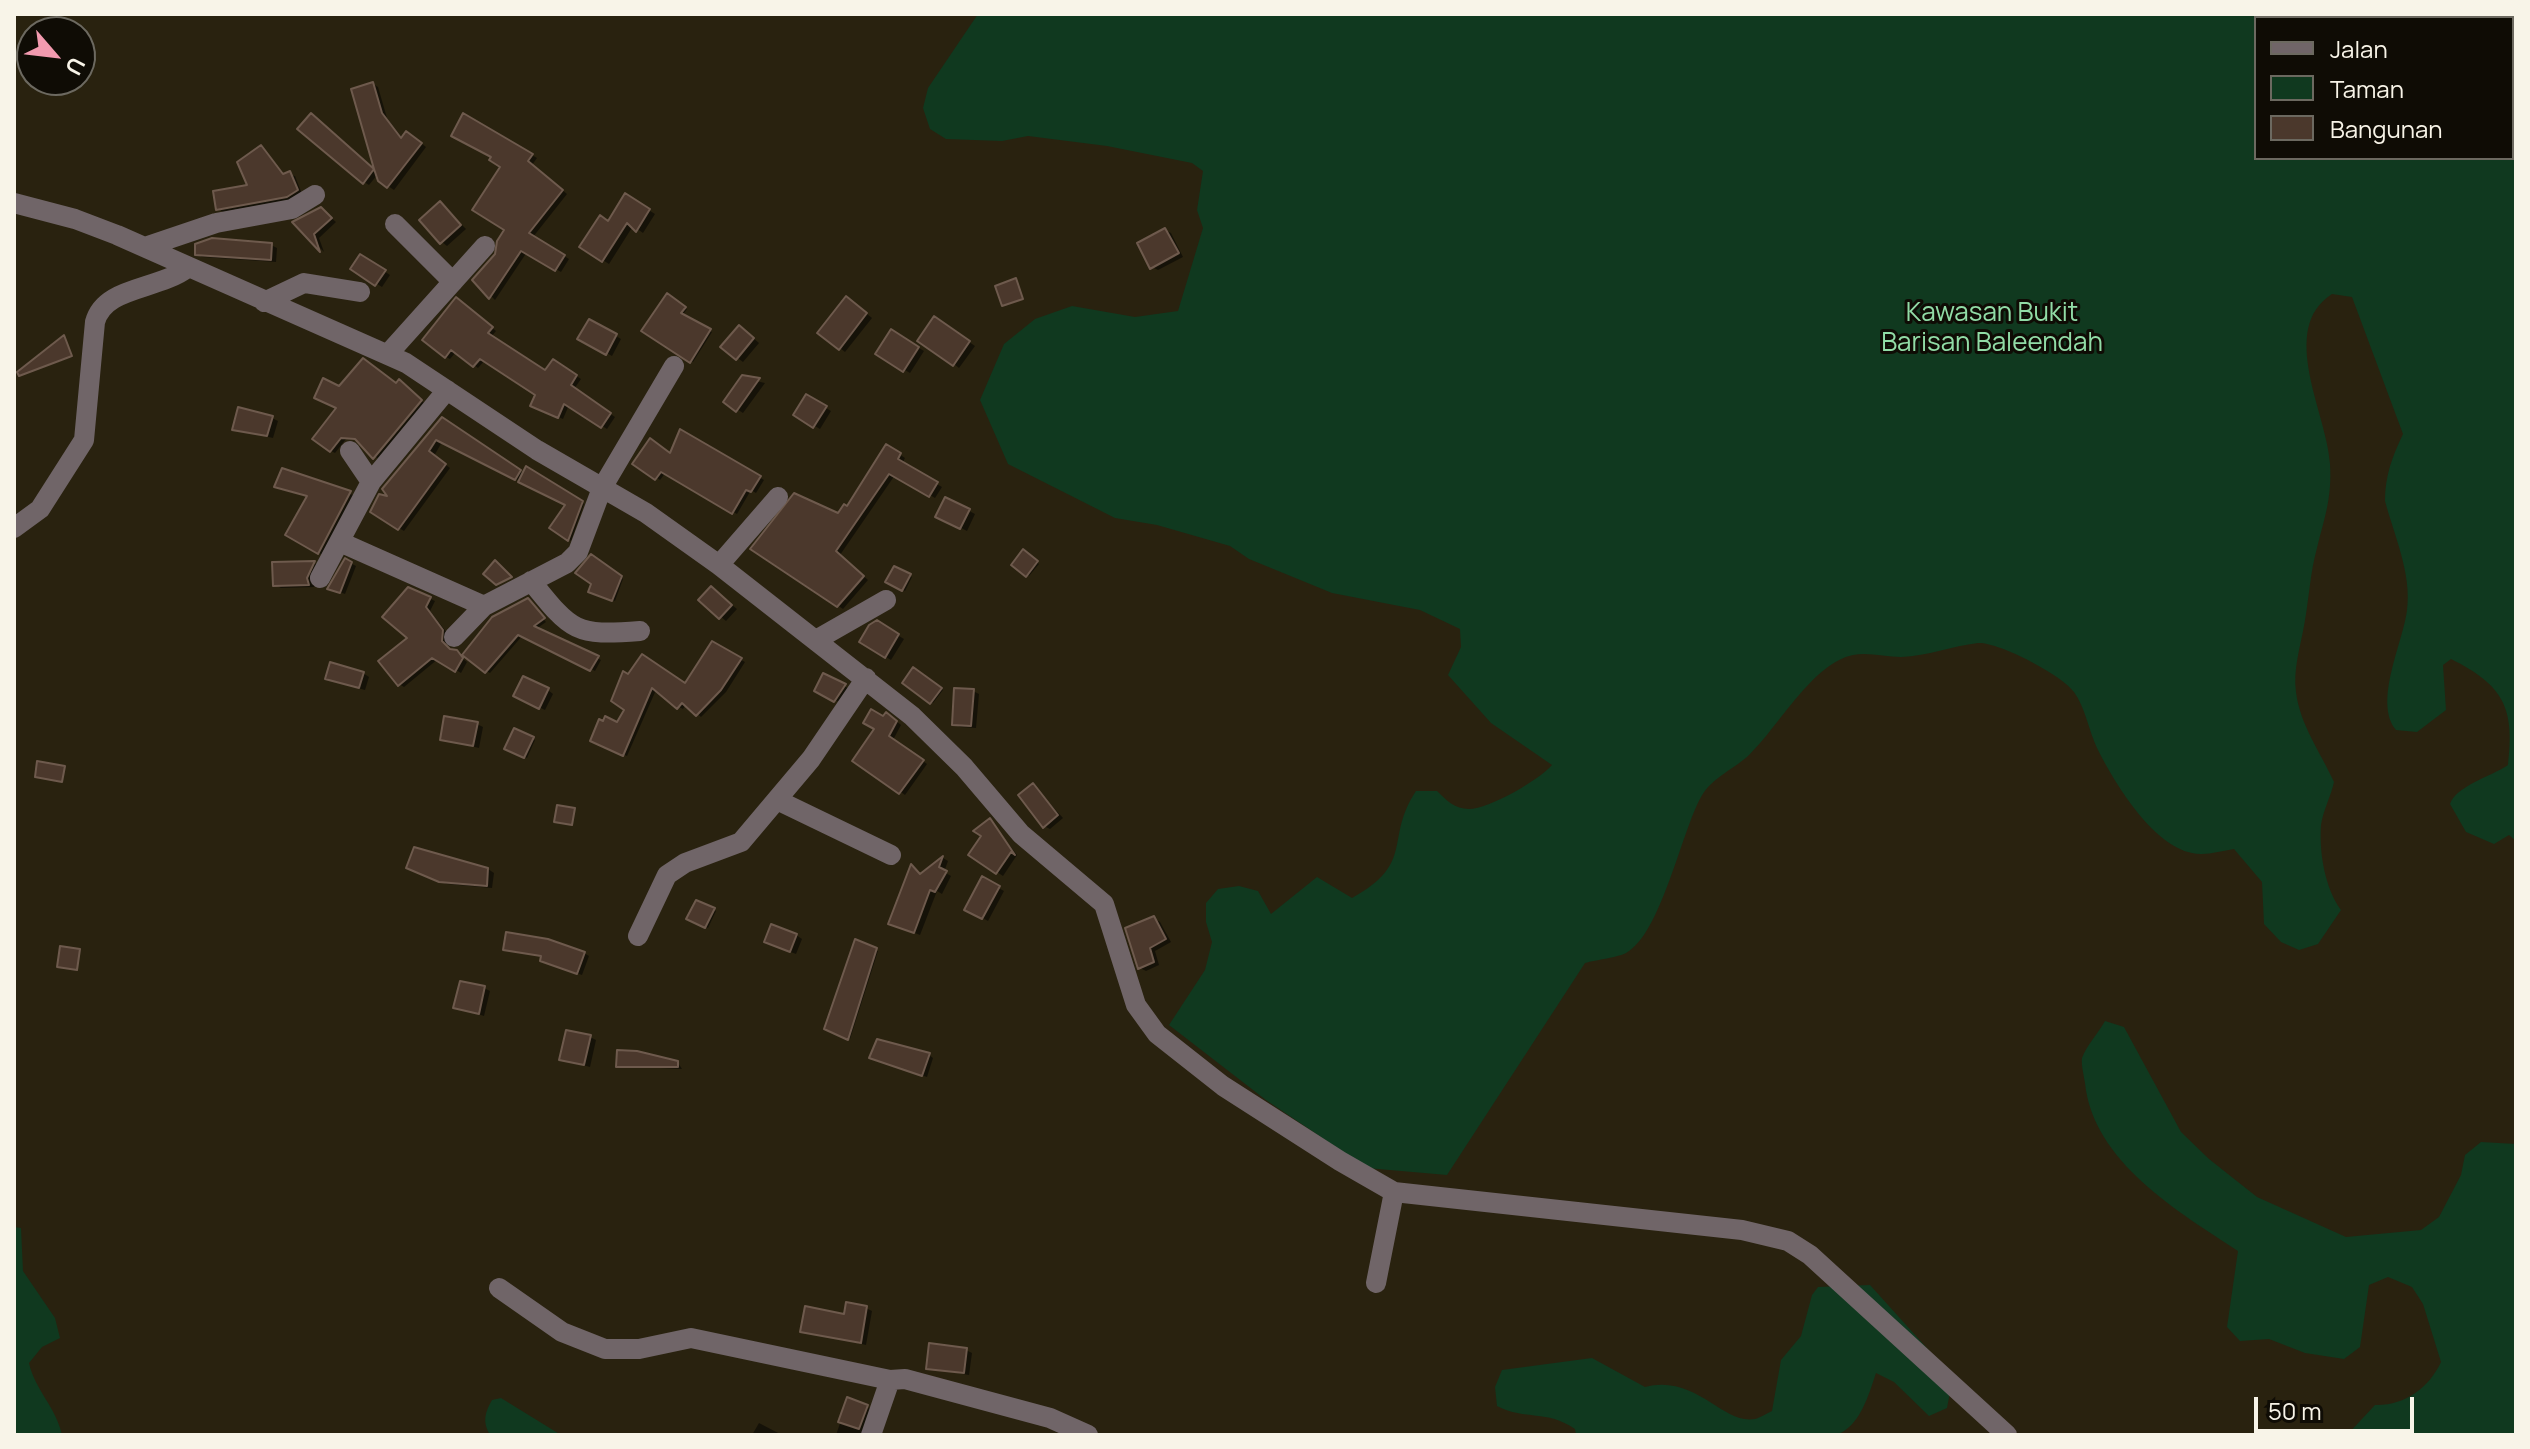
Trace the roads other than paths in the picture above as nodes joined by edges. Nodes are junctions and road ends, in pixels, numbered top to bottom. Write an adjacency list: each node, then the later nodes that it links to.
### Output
1 (315, 195): 5 (street)
2 (14, 203): 5 (street)
3 (395, 224): 7 (street)
4 (485, 246): 7 (street)
5 (145, 247): 6 (street)
6 (189, 267): 9 (street); 17 (street)
7 (453, 282): 10 (street)
8 (360, 292): 9 (street)
9 (264, 302): 10 (street)
10 (388, 354): 12 (street)
11 (674, 366): 15 (street)
12 (447, 390): 14 (street); 15 (street)
13 (350, 451): 14 (street)
14 (371, 482): 18 (street)
15 (602, 488): 19 (street); 21 (street)
16 (778, 497): 19 (street)
17 (14, 528)
18 (340, 542): 20 (street); 23 (street)
19 (719, 565): 26 (street)
20 (320, 578)
21 (531, 581): 23 (street); 24 (street)
22 (886, 600): 26 (street)
23 (484, 606): 25 (street)
24 (640, 631)
25 (454, 637)
26 (816, 640): 27 (street)
27 (866, 678): 28 (street); 31 (street)
28 (777, 800): 29 (street); 30 (street)
29 (891, 855)
30 (638, 936)
31 (1394, 1192): 32 (street); 37 (street)
32 (1376, 1283)
33 (499, 1288): 34 (street)
34 (890, 1380): 35 (street); 36 (street)
35 (871, 1435)
36 (1088, 1435)
37 (2007, 1435)

